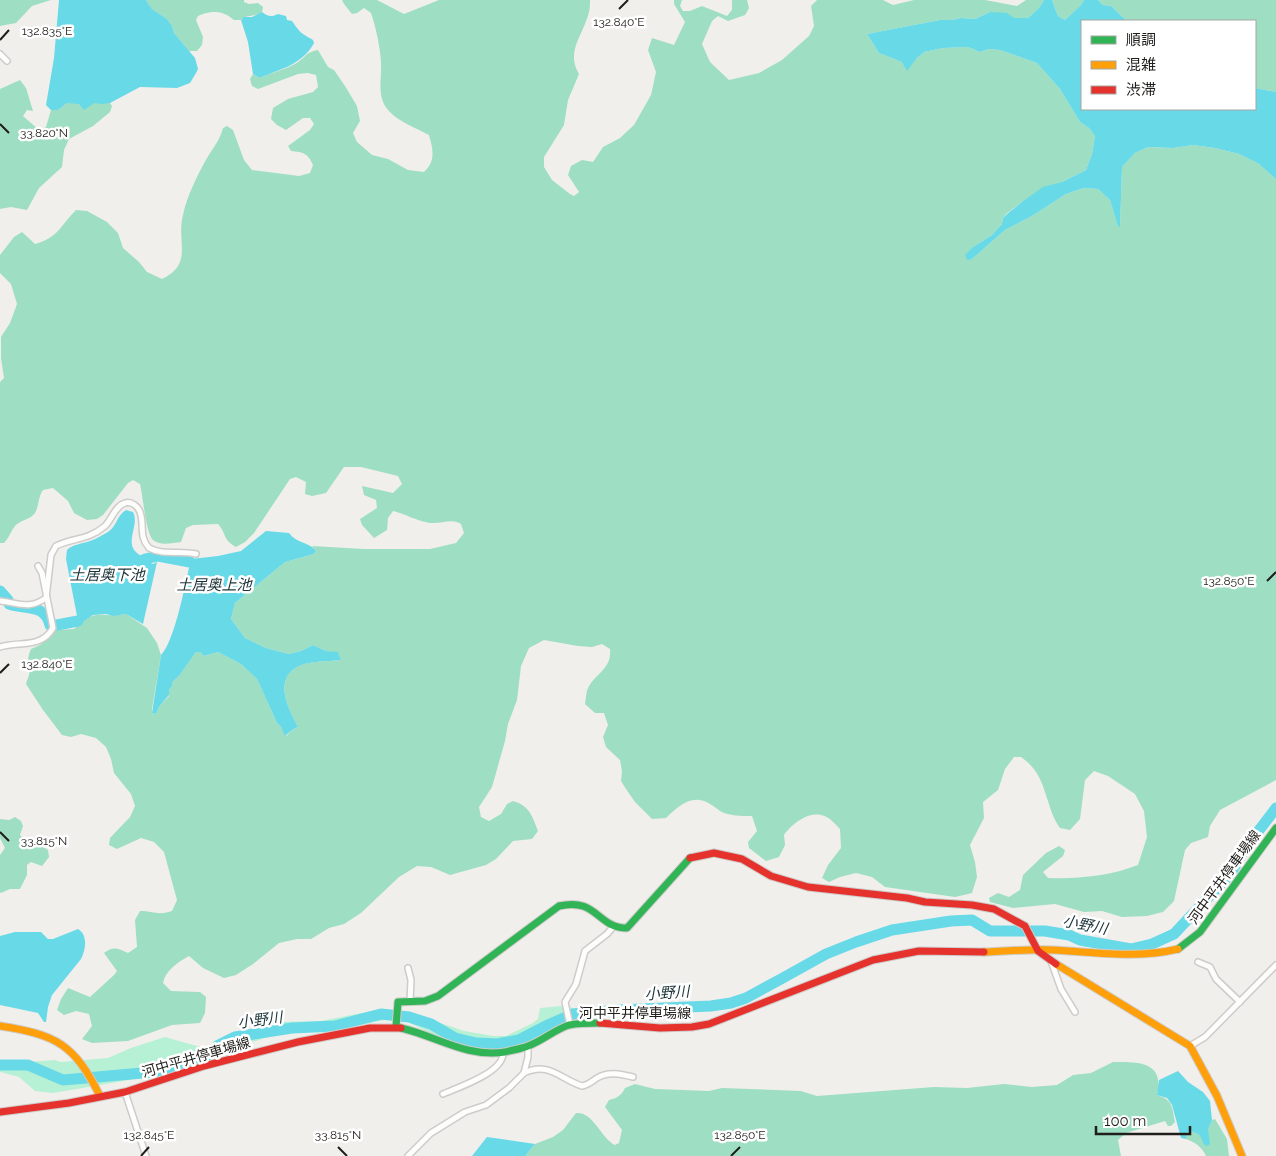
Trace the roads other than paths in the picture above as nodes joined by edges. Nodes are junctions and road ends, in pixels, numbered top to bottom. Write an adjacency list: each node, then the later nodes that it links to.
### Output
1 (0, 54): 2 (street)
2 (7, 60)
3 (196, 554): 5 (street)
4 (38, 566): 5 (street)
5 (46, 598): 6 (street); 7 (street)
6 (0, 601)
7 (0, 647)
8 (1276, 828): 10 (main road, 河中平井停車場線)
9 (614, 926): 10 (main road); 15 (main road); 18 (street)
10 (1037, 949): 11 (main road); 18 (main road, 河中平井停車場線)
11 (1052, 961): 17 (street); 22 (main road)
12 (1198, 962): 16 (street)
13 (1276, 965): 16 (street)
14 (408, 968): 15 (street)
15 (410, 1001): 19 (main road)
16 (1240, 1002): 22 (street)
17 (1075, 1012)
18 (569, 1024): 21 (main road, 河中平井停車場線)
19 (396, 1025): 23 (main road, 河中平井停車場線); 26 (main road, 河中平井停車場線)
20 (0, 1026): 27 (main road)
21 (528, 1046): 23 (main road, 河中平井停車場線); 24 (street)
22 (1190, 1046): 32 (main road)
23 (503, 1052): 28 (street)
24 (524, 1073): 25 (street); 31 (street)
25 (633, 1077)
26 (125, 1092): 27 (main road, 河中平井停車場線); 30 (street)
27 (99, 1093): 29 (main road, 河中平井停車場線)
28 (443, 1094)
29 (0, 1112)
30 (146, 1156)
31 (408, 1156)
32 (1242, 1156)

